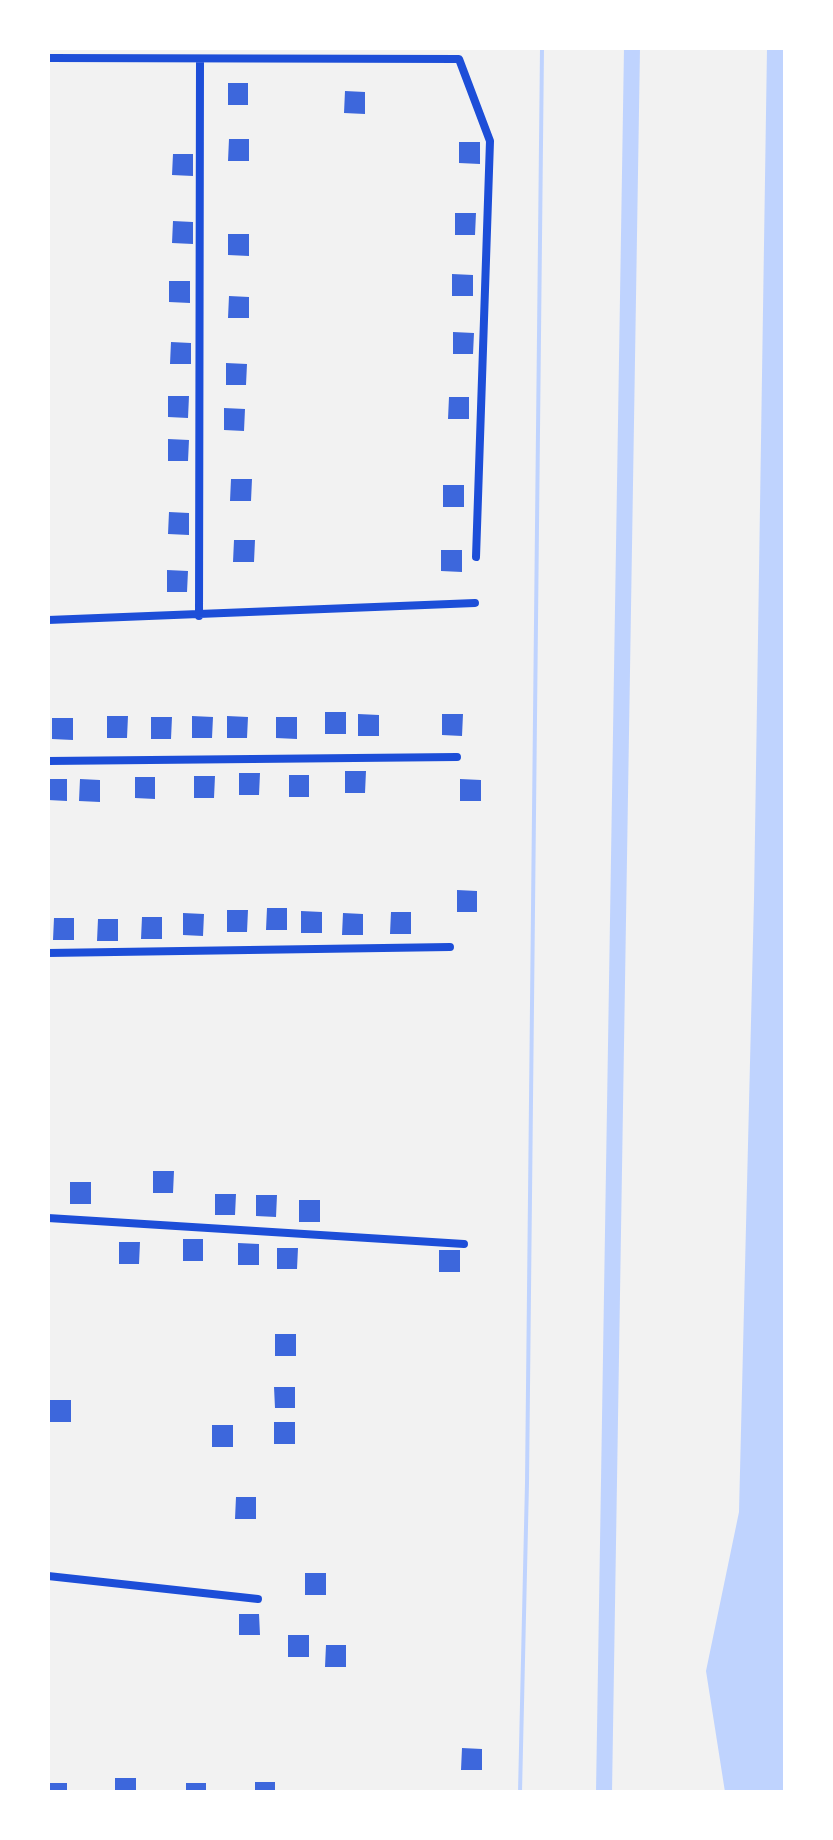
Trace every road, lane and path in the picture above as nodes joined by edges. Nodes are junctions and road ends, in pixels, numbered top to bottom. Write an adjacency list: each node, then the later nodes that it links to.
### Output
1 (48, 58): 2 (street)
2 (200, 60): 3 (street); 5 (street)
3 (476, 557)
4 (475, 603): 5 (street)
5 (199, 616): 6 (street)
6 (48, 620)
7 (457, 757): 8 (street)
8 (48, 761)
9 (450, 947): 10 (street)
10 (48, 953)
11 (48, 1218): 12 (street)
12 (464, 1244)
13 (48, 1576): 14 (street)
14 (258, 1599)

